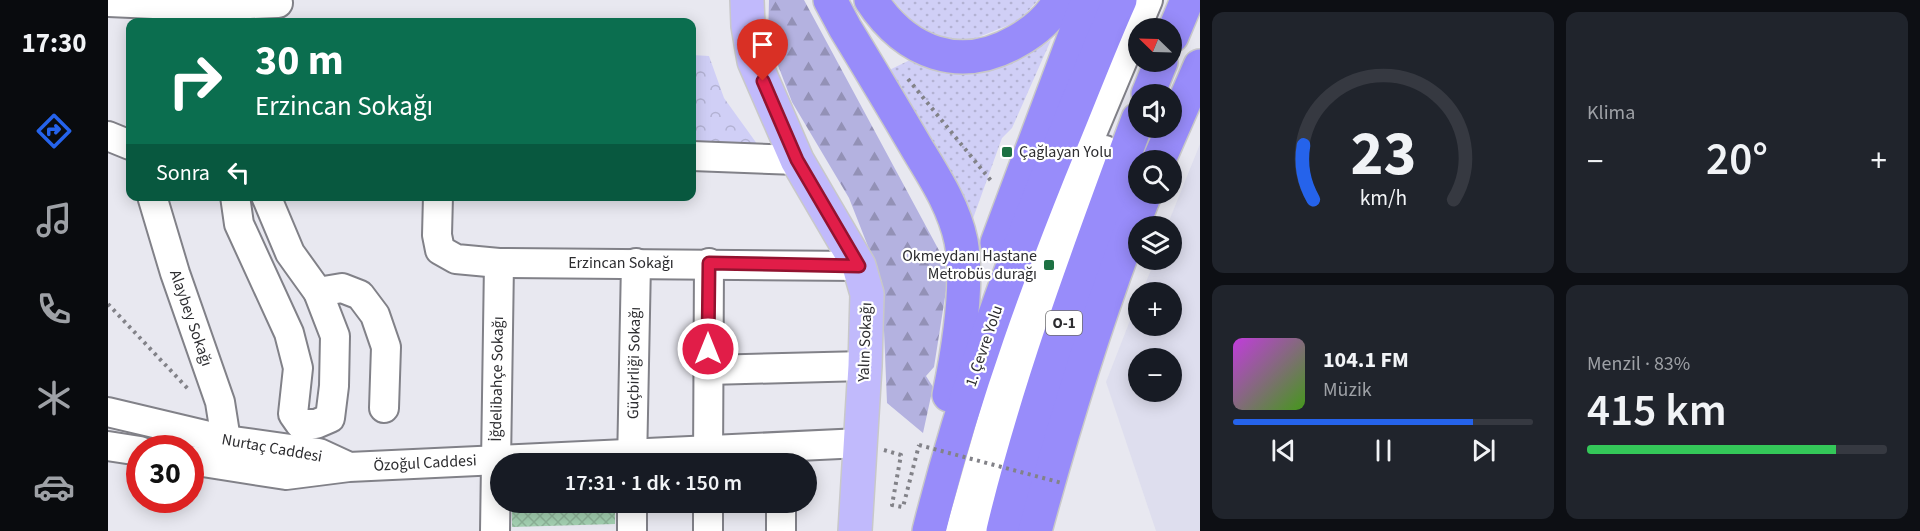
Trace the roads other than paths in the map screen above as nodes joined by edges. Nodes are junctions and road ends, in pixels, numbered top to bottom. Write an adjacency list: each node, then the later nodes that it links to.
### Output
1 (747, 0): 23 (main road, Yalın Sokağı)
2 (830, 0): 16 (highway)
3 (843, 0): 16 (highway)
4 (871, 0): 5 (highway)
5 (1060, 0)
6 (1088, 0): 34 (highway)
7 (1120, 0): 49 (highway, 1. Çevre Yolu)
8 (1148, 0): 61 (street)
9 (1165, 0): 13 (street)
10 (1187, 0): 14 (highway)
11 (108, 2): 12 (street)
12 (274, 8)
13 (1157, 18)
14 (1180, 18)
15 (1200, 66): 21 (highway)
16 (869, 67): 34 (highway)
17 (1135, 72): 62 (street)
18 (108, 136): 20 (street)
19 (1131, 138): 63 (highway, O-1)
20 (126, 143)
21 (1163, 150)
22 (696, 156): 23 (street)
23 (797, 160): 32 (main road, Yalın Sokağı)
24 (154, 201): 39 (street, Alaybey Sokağı)
25 (236, 201): 33 (street)
26 (268, 201): 33 (street)
27 (438, 201): 29 (street, Erzincan Sokağı)
28 (1141, 204): 64 (highway)
29 (499, 263): 30 (street, Erzincan Sokağı); 43 (street, İğdelibahçe Sokağı)
30 (636, 263): 31 (street, Erzincan Sokağı); 44 (street, Güçbirliği Sokağı)
31 (709, 263): 32 (street, Erzincan Sokağı); 36 (street)
32 (859, 266): 35 (main road, Yalın Sokağı)
33 (318, 292): 37 (street)
34 (957, 356): 49 (highway)
35 (865, 366): 36 (street); 40 (main road, Yalın Sokağı)
36 (708, 370): 45 (street)
37 (384, 408)
38 (108, 412): 39 (street, Nurtaç Caddesi)
39 (226, 440): 50 (street, Nurtaç Caddesi)
40 (861, 443): 46 (street, Özoğul Caddesi); 60 (main road, Yalın Sokağı)
41 (108, 446): 42 (street)
42 (126, 449)
43 (495, 453)
44 (632, 453)
45 (708, 453)
46 (794, 453)
47 (490, 460): 50 (street, Özoğul Caddesi)
48 (204, 462): 50 (street, Nurtaç Caddesi)
49 (934, 462): 55 (highway, 1. Çevre Yolu)
50 (349, 466)
51 (495, 513): 56 (street, İğdelibahçe Sokağı)
52 (632, 513): 57 (street)
53 (708, 513): 58 (street)
54 (781, 513): 59 (street)
55 (920, 520)
56 (495, 531)
57 (632, 531)
58 (708, 531)
59 (781, 531)
60 (855, 531)
61 (960, 531)
62 (982, 531)
63 (1003, 531)
64 (1035, 531)

